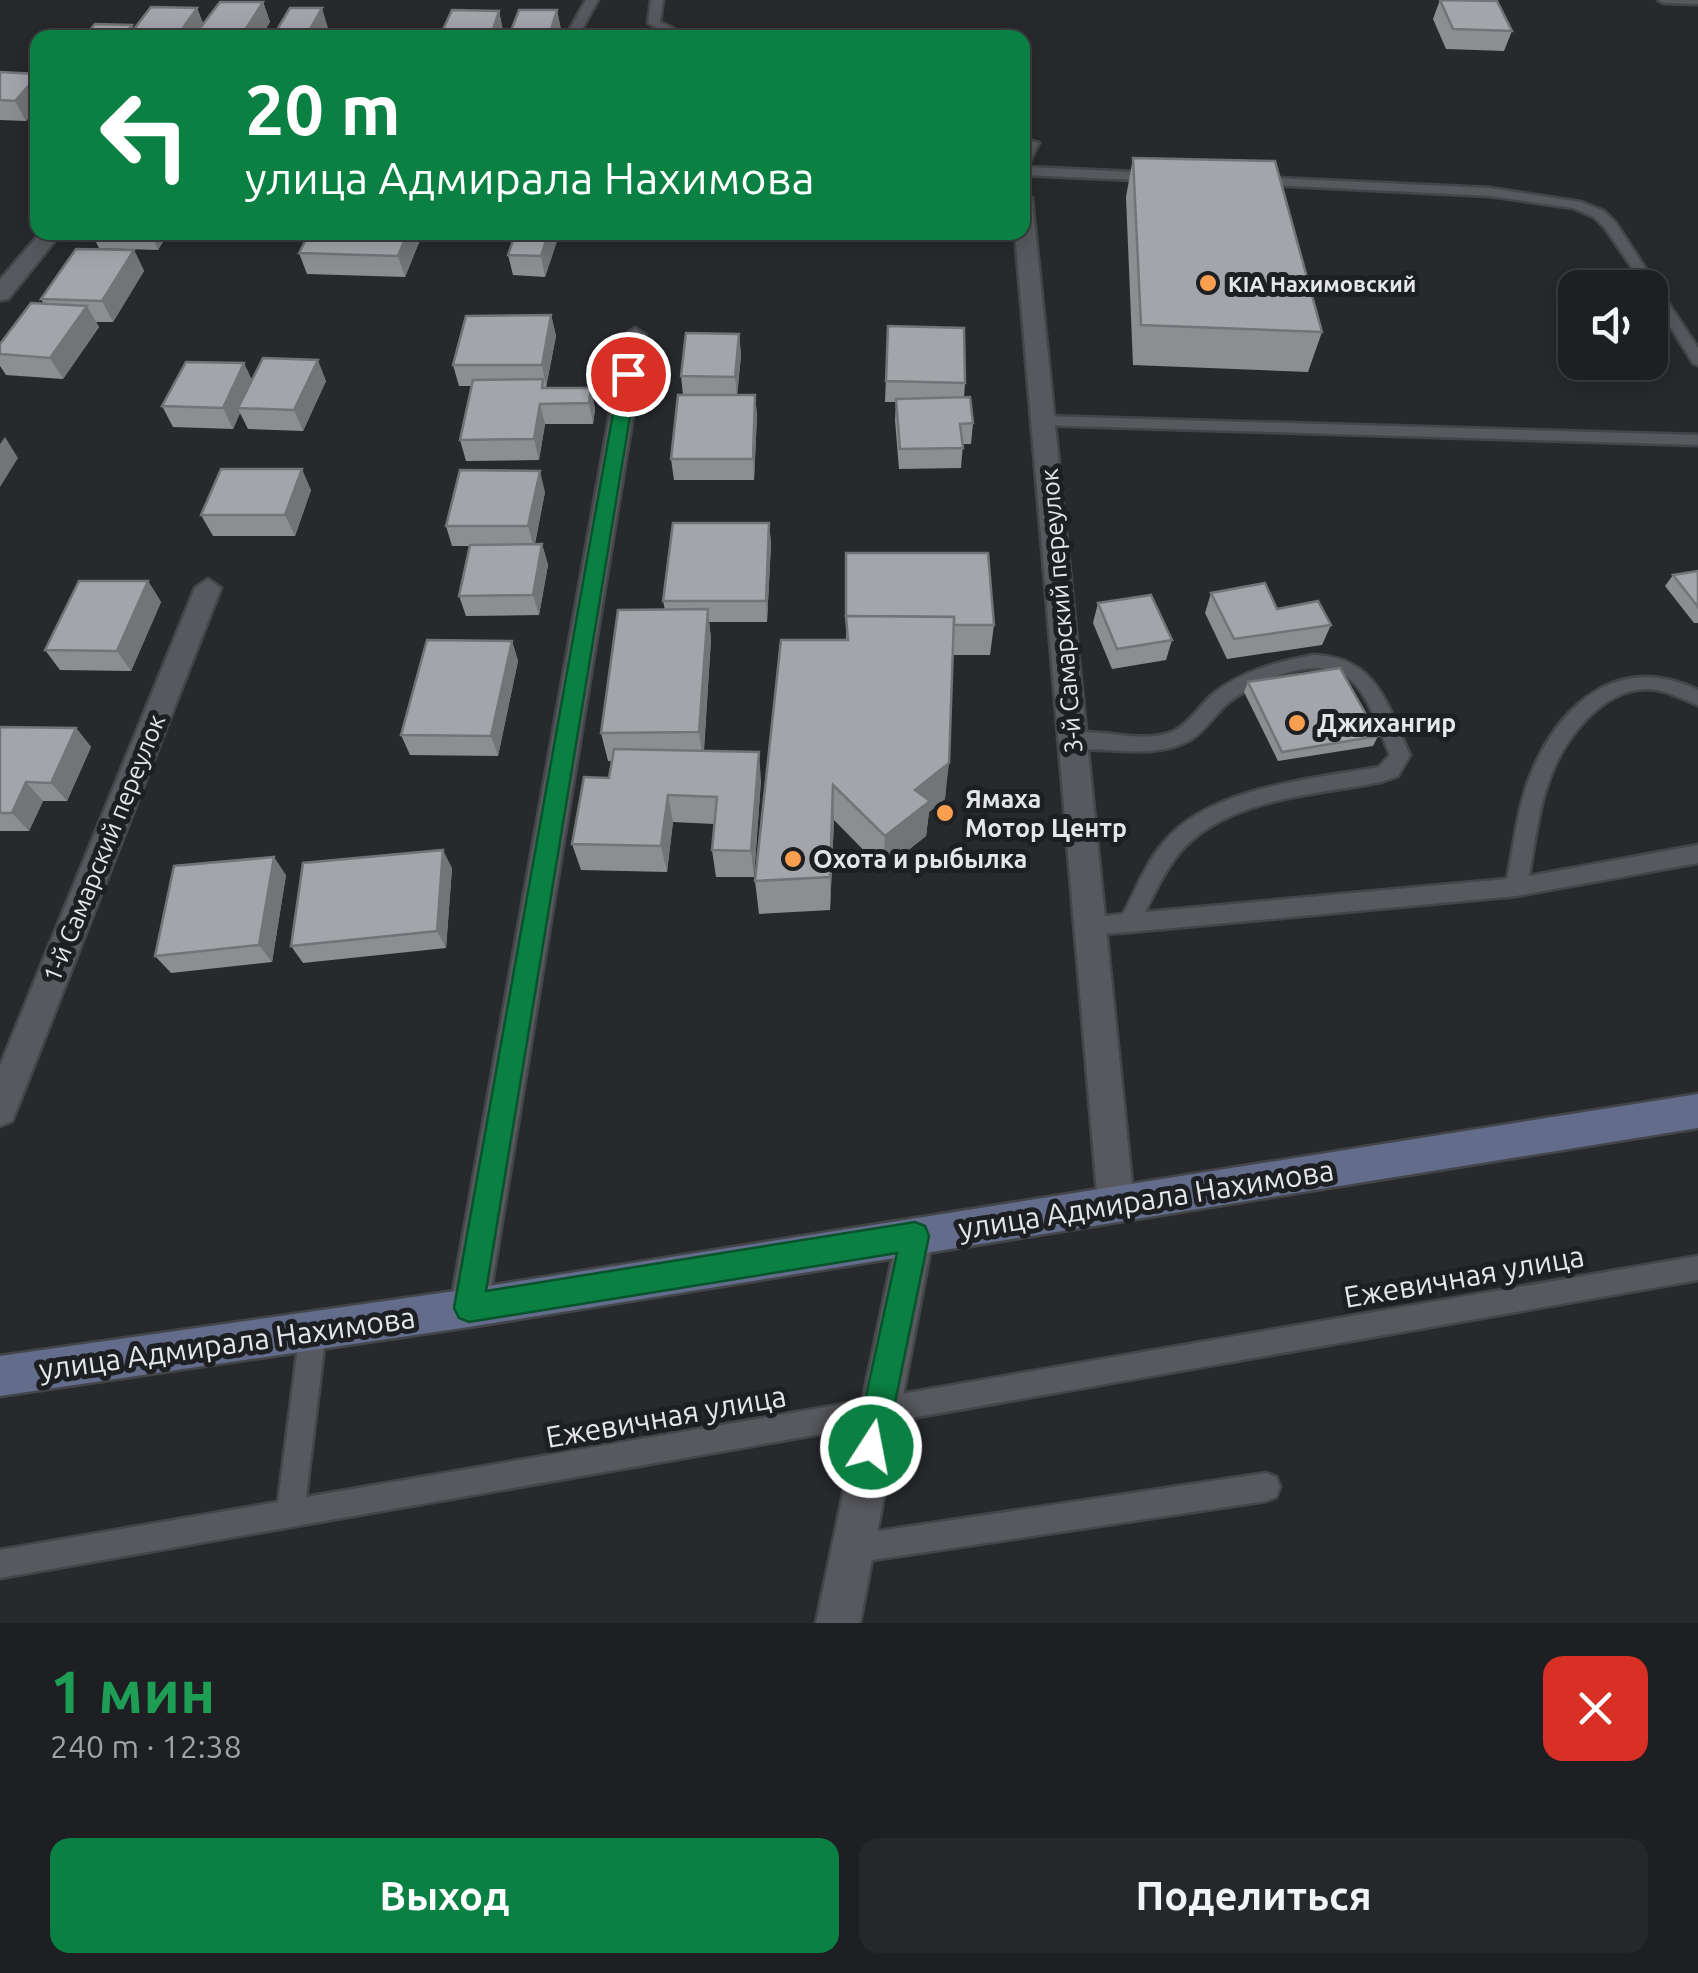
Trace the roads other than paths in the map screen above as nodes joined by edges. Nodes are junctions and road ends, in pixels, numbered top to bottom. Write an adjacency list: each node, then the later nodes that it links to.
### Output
1 (592, 0): 5 (lane)
2 (657, 0): 6 (lane)
3 (1664, 0): 4 (lane)
4 (1698, 2)
5 (575, 30)
6 (663, 30)
7 (1030, 169): 8 (lane)
8 (1181, 178)
9 (1240, 180): 14 (lane)
10 (45, 240): 12 (street)
11 (1026, 240): 15 (street, 3-й Самарский переулок)
12 (3, 286)
13 (635, 335): 29 (street)
14 (1698, 360)
15 (1043, 421): 16 (lane); 19 (street, 3-й Самарский переулок)
16 (1698, 440)
17 (208, 588): 24 (street, 1-й Самарский переулок)
18 (1698, 698): 21 (lane)
19 (1073, 740): 22 (lane); 23 (street, 3-й Самарский переулок)
20 (1698, 854): 21 (lane)
21 (1516, 887): 22 (lane)
22 (1128, 923): 23 (lane)
23 (1090, 926): 26 (street, 3-й Самарский переулок)
24 (0, 1108)
25 (1698, 1111): 26 (main road, улица Адмирала Нахимова)
26 (1116, 1204): 27 (main road, улица Адмирала Нахимова)
27 (915, 1236): 29 (main road, улица Адмирала Нахимова); 32 (street)
28 (1698, 1268): 32 (lane, Ежевичная улица)
29 (469, 1308): 30 (main road, улица Адмирала Нахимова)
30 (313, 1330): 31 (main road, улица Адмирала Нахимова); 34 (lane)
31 (0, 1376)
32 (877, 1413): 34 (lane, Ежевичная улица); 35 (street)
33 (1266, 1487): 35 (lane)
34 (290, 1514): 36 (lane, Ежевичная улица)
35 (852, 1549): 37 (street)
36 (0, 1564)
37 (838, 1623)

